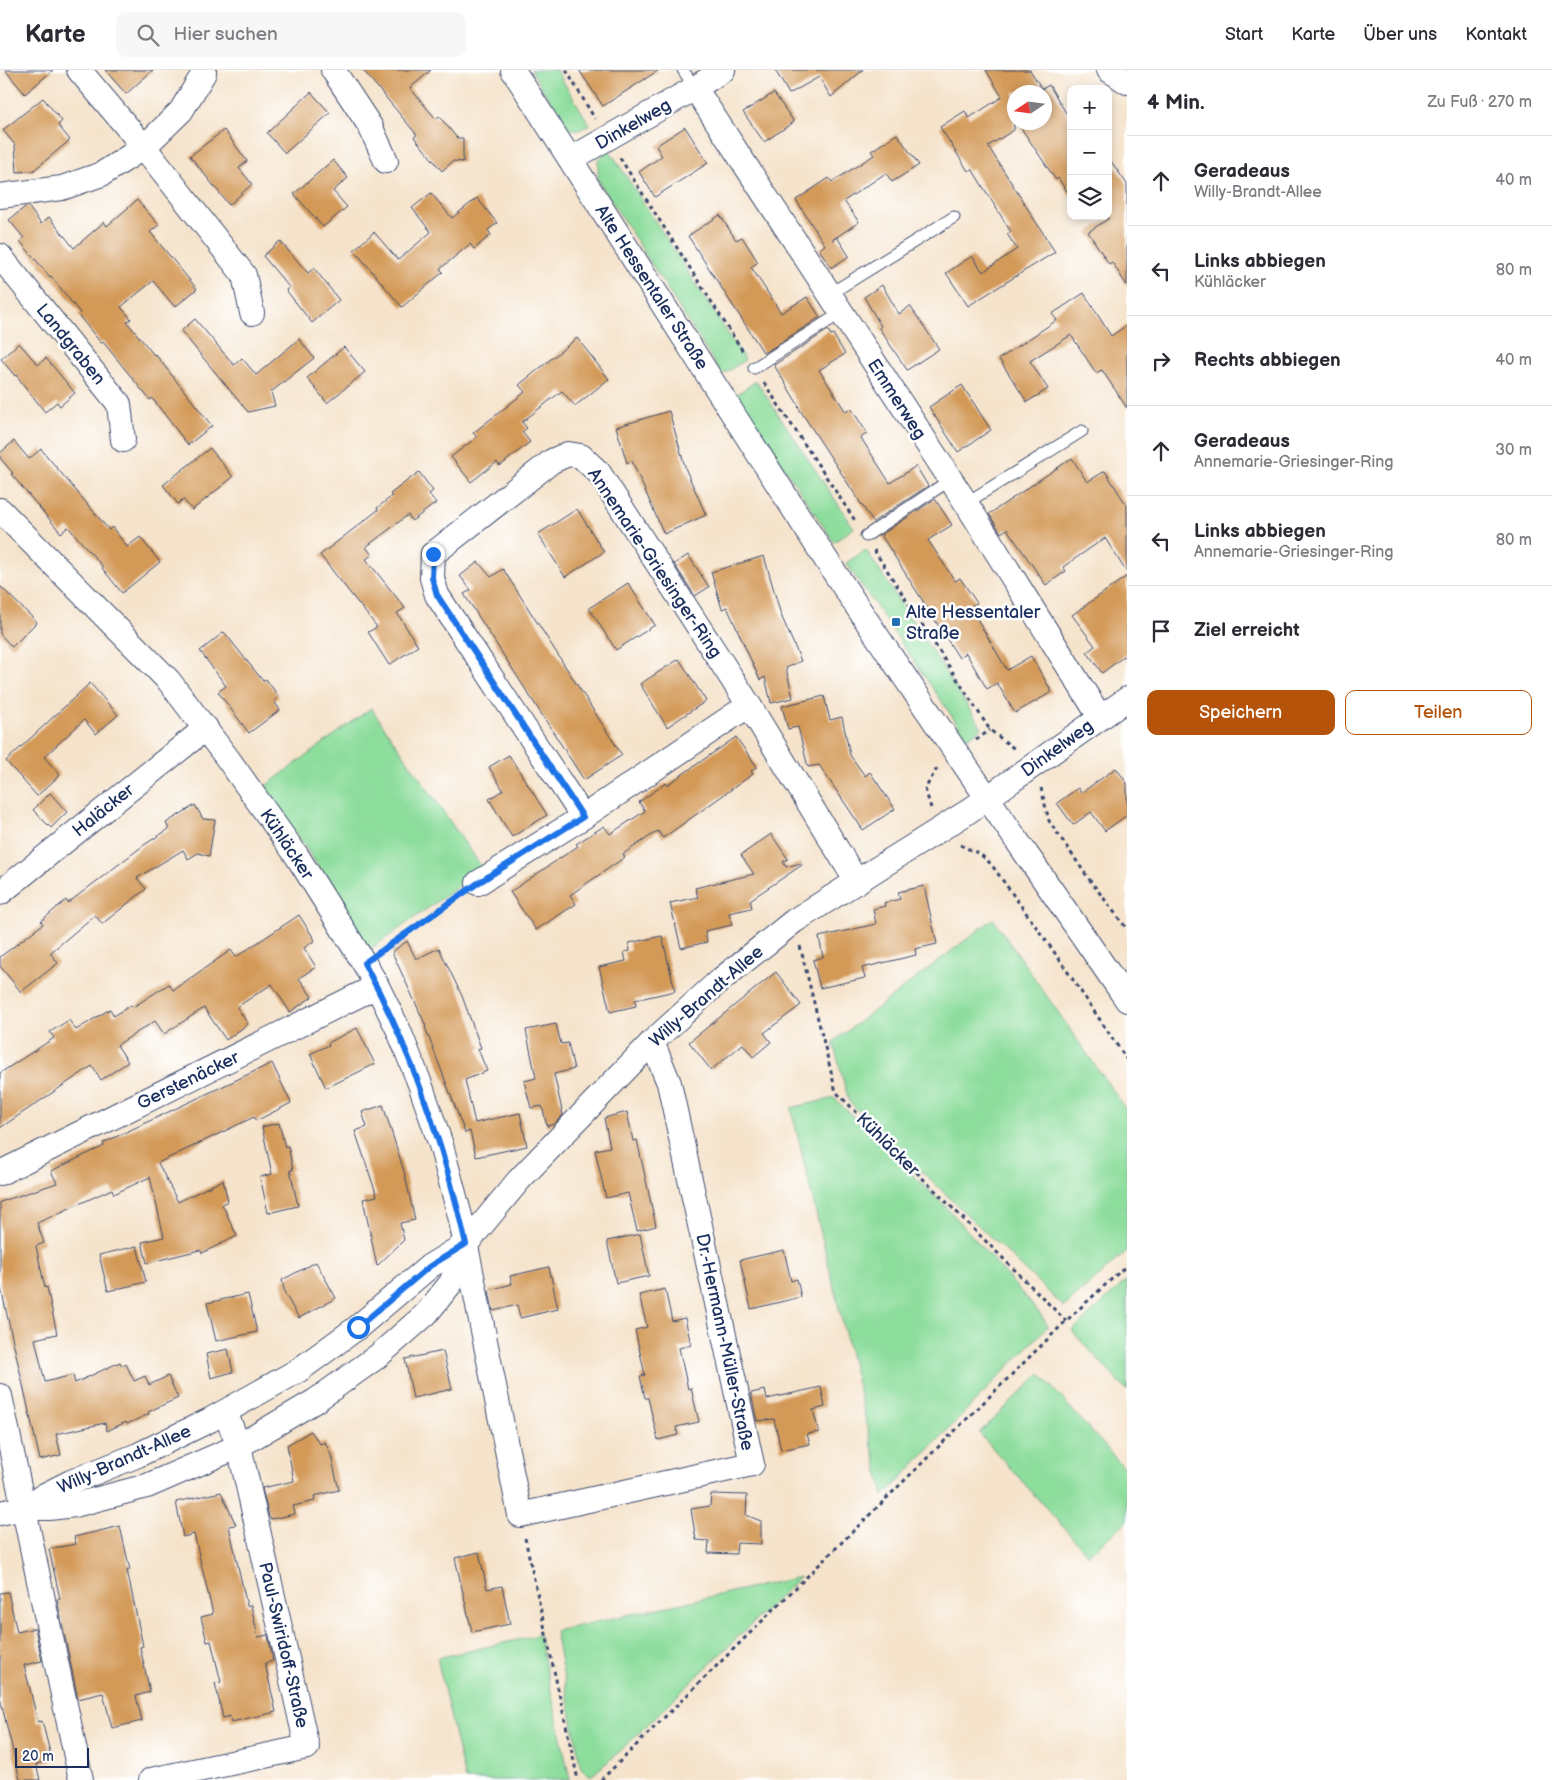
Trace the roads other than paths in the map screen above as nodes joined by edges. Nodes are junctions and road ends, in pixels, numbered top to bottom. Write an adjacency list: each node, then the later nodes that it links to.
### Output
1 (79, 70): 9 (street)
2 (204, 70): 9 (street)
3 (333, 70): 11 (street)
4 (513, 70): 10 (street, Alte Hessentaler Straße)
5 (723, 70): 7 (street, Dinkelweg)
6 (1109, 70): 8 (street)
7 (689, 79): 10 (street, Dinkelweg); 15 (street, Emmerweg)
8 (1127, 82)
9 (144, 147): 12 (street); 16 (street)
10 (571, 159): 28 (street, Alte Hessentaler Straße)
11 (386, 162)
12 (0, 196)
13 (954, 217): 15 (lane)
14 (0, 256): 19 (street, Landgraben)
15 (834, 304): 17 (lane); 20 (street, Emmerweg)
16 (252, 313)
17 (754, 368)
18 (1082, 430): 21 (lane)
19 (122, 440)
20 (950, 480): 21 (street, Emmerweg); 23 (lane)
21 (966, 503): 26 (street, Emmerweg)
22 (4, 524): 27 (street, Kühläcker)
23 (866, 536)
24 (1127, 699): 26 (street, Dinkelweg)
25 (749, 705): 29 (street); 29 (street, Annemarie-Griesinger-Ring); 30 (street, Annemarie-Griesinger-Ring)
26 (1100, 717): 28 (street, Dinkelweg)
27 (206, 728): 32 (street, Haläcker); 33 (street, Kühläcker)
28 (988, 797): 30 (street, Willy-Brandt-Allee); 34 (street, Alte Hessentaler Straße)
29 (583, 817): 31 (street)
30 (857, 882): 35 (street, Willy-Brandt-Allee)
31 (478, 883)
32 (0, 893)
33 (377, 986): 36 (street, Gerstenäcker); 37 (street, Kühläcker)
34 (1127, 1000)
35 (652, 1042): 37 (street, Willy-Brandt-Allee); 37 (street, Dr.-Hermann-Müller-Straße)
36 (0, 1173)
37 (466, 1244): 39 (street, Willy-Brandt-Allee); 40 (street, Willy-Brandt-Allee)
38 (0, 1396): 41 (street)
39 (225, 1412): 40 (street); 41 (street, Willy-Brandt-Allee)
40 (239, 1446): 41 (street, Willy-Brandt-Allee); 44 (street, Paul-Swiridoff-Straße)
41 (24, 1508): 42 (street, Willy-Brandt-Allee); 43 (street)
42 (0, 1513)
43 (81, 1780)
44 (151, 1780)

